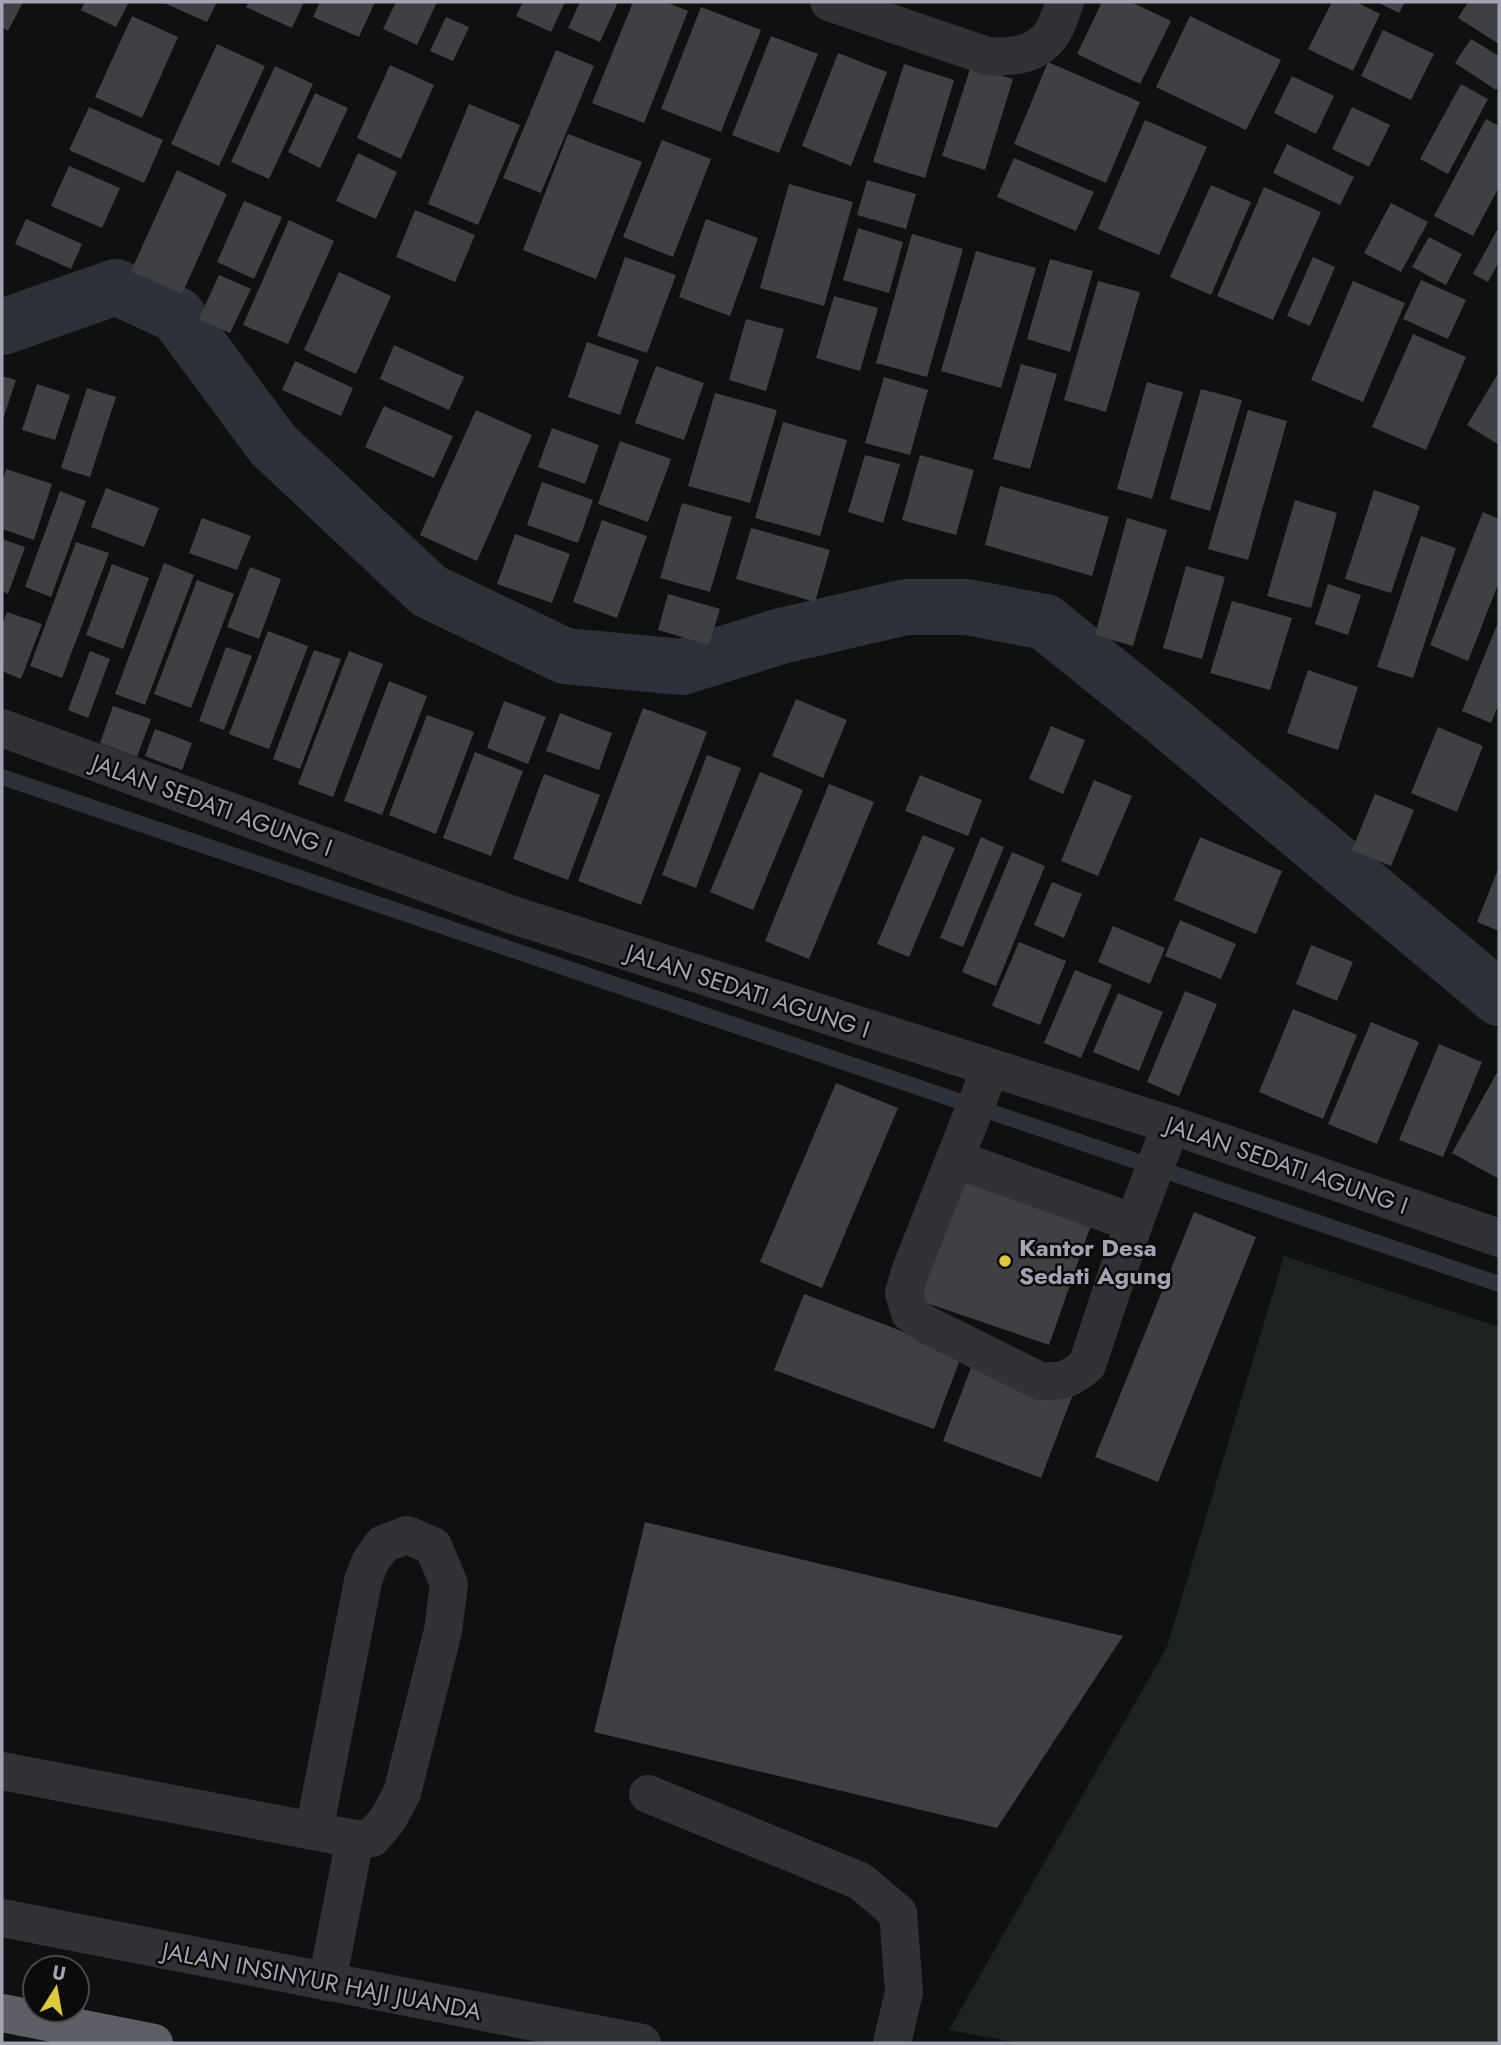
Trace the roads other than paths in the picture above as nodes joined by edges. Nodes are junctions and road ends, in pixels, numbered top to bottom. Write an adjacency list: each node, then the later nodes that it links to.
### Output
1 (829, 2): 2 (street)
2 (1065, 2)
3 (2, 728): 4 (street, JALAN SEDATI AGUNG I)
4 (984, 1082): 5 (street, JALAN SEDATI AGUNG I); 6 (street)
5 (1166, 1140): 7 (street); 8 (street, JALAN SEDATI AGUNG I)
6 (959, 1147): 7 (street); 7 (street)
7 (1141, 1208)
8 (1499, 1238)
9 (2, 1771): 11 (street)
10 (648, 1794): 18 (street)
11 (314, 1831): 12 (street); 12 (street)
12 (355, 1839): 14 (street)
13 (2, 1918): 14 (street, JALAN INSINYUR HAJI JUANDA)
14 (327, 1982): 17 (street, JALAN INSINYUR HAJI JUANDA)
15 (2, 2013): 16 (highway)
16 (154, 2043)
17 (642, 2043)
18 (892, 2043)

